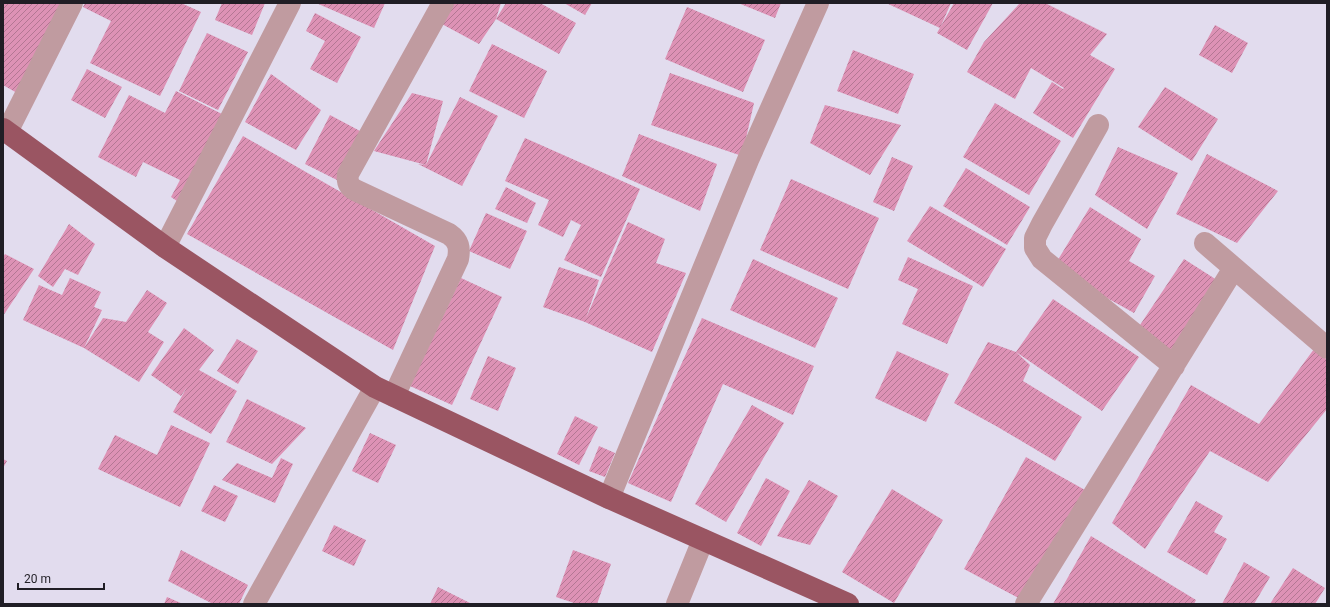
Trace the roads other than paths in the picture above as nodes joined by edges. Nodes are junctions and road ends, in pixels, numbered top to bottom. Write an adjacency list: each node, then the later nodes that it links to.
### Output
1 (72, 3): 6 (street)
2 (290, 3): 8 (street)
3 (443, 3): 12 (street)
4 (818, 3): 13 (street)
5 (1098, 125): 11 (street)
6 (5, 131): 8 (highway)
7 (1205, 243): 9 (street)
8 (165, 247): 12 (highway)
9 (1234, 268): 10 (street); 11 (street)
10 (1327, 348)
11 (1174, 366): 18 (street)
12 (385, 392): 13 (highway); 15 (street)
13 (609, 498): 14 (highway)
14 (703, 540): 16 (street); 17 (highway)
15 (254, 604)
16 (677, 604)
17 (848, 604)
18 (1026, 604)

